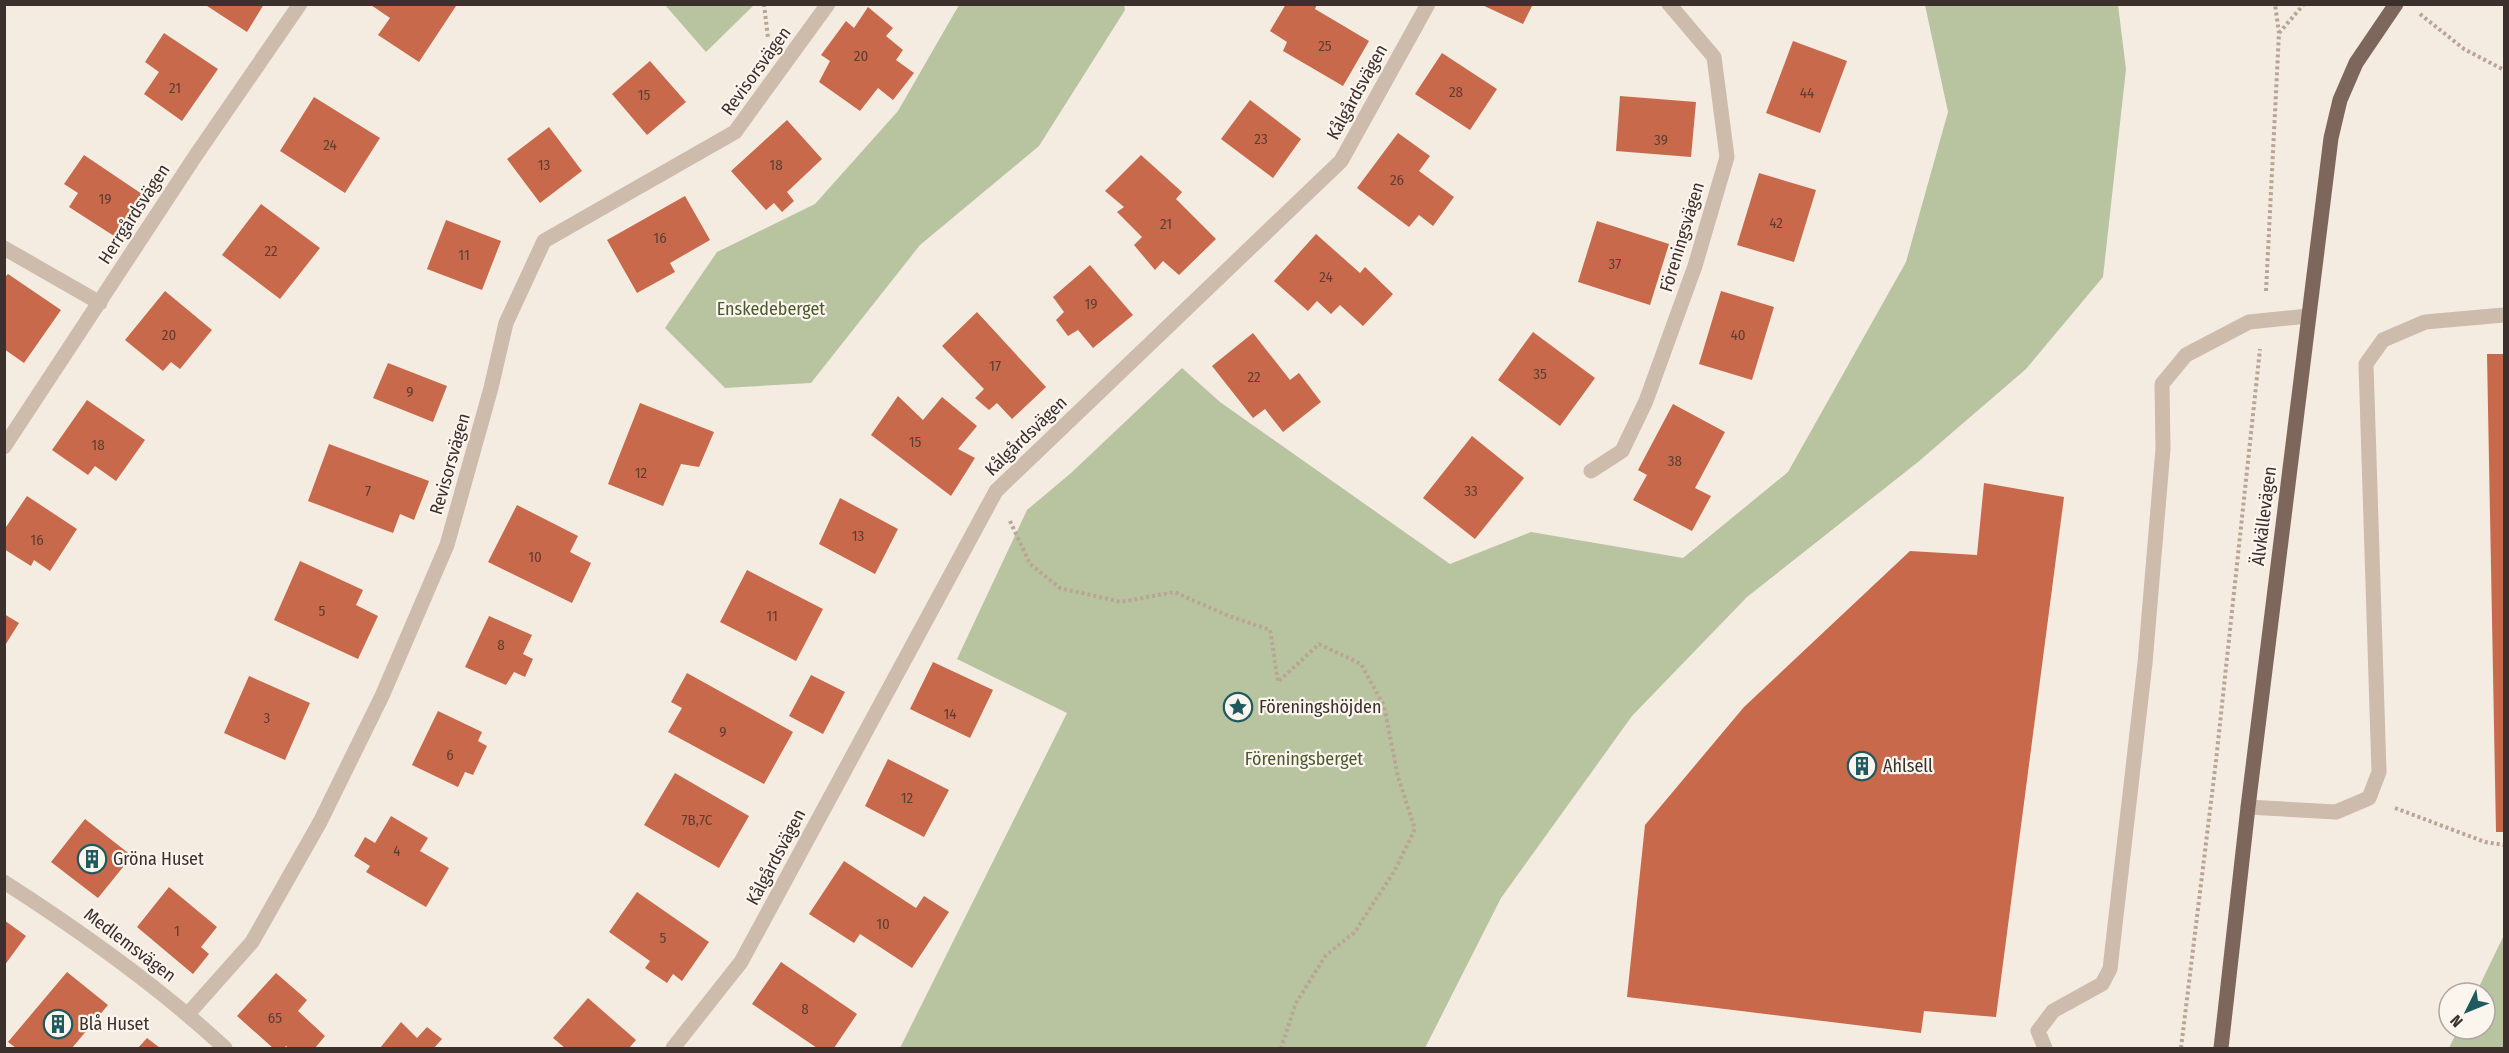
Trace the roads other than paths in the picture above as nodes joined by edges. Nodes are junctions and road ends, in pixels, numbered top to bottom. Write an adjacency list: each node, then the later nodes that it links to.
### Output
1 (300, 4): 7 (street, Herrgårdsvägen)
2 (828, 4): 14 (street, Revisorsvägen)
3 (1428, 4): 16 (street, Kålgårdsvägen)
4 (1669, 4): 11 (street, Föreningsvägen)
5 (2396, 4): 9 (main road, Älvkällevägen)
6 (4, 248): 7 (street)
7 (100, 303): 10 (street, Herrgårdsvägen)
8 (2505, 315): 12 (street)
9 (2308, 316): 12 (main road, Älvkällevägen); 17 (street)
10 (4, 447)
11 (1591, 471)
12 (2248, 807): 18 (main road, Älvkällevägen)
13 (4, 882): 14 (street, Medlemsvägen)
14 (188, 1014): 15 (street, Medlemsvägen)
15 (225, 1048)
16 (672, 1048)
17 (2045, 1048)
18 (2221, 1048)

